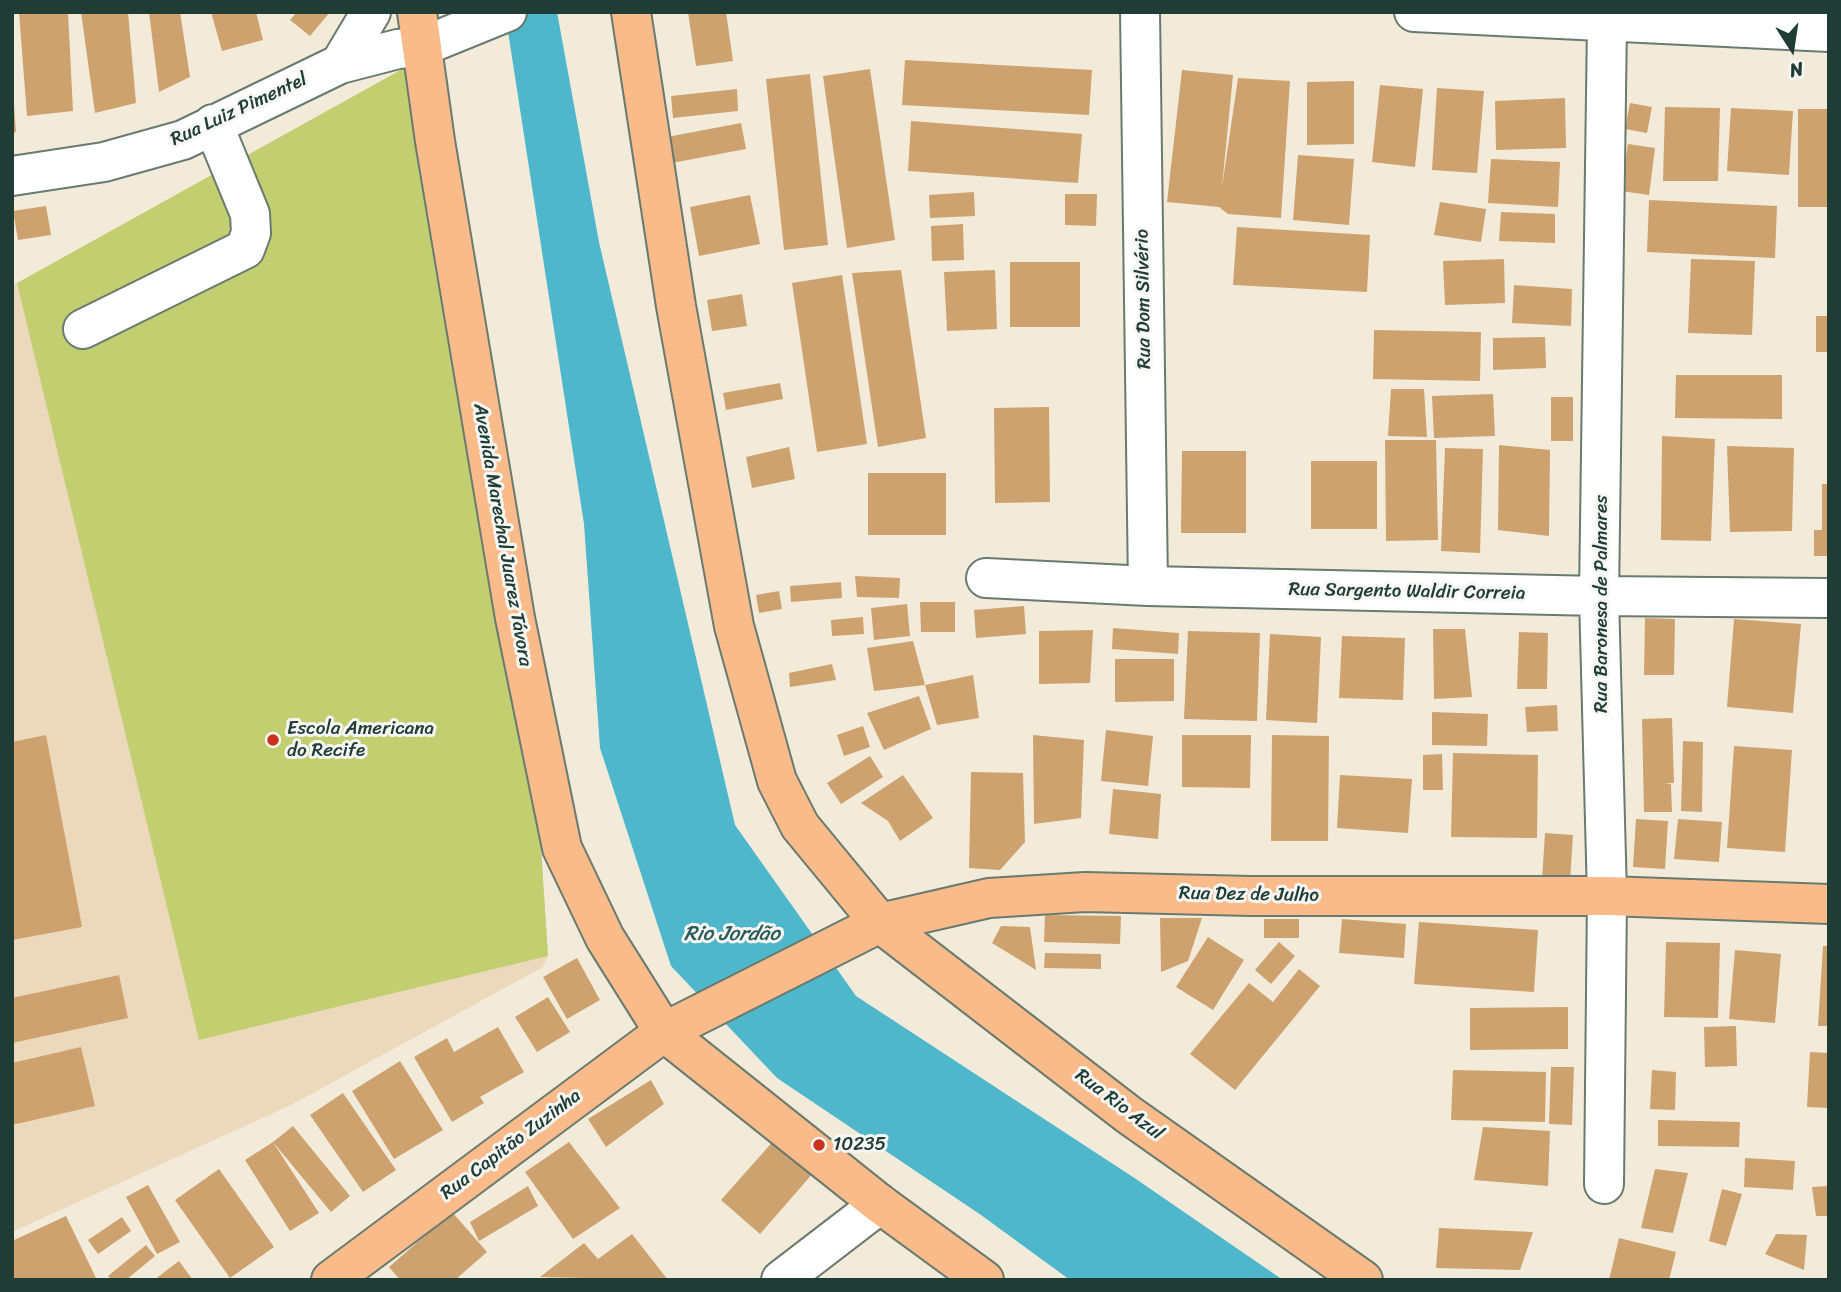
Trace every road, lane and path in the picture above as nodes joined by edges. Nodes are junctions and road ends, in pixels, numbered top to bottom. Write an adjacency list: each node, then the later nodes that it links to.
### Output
1 (371, 12): 9 (street)
2 (507, 12): 7 (street, Rua Luiz Pimentel)
3 (631, 12): 19 (main road)
4 (1140, 12): 14 (street, Rua Dom Silvério)
5 (1414, 12): 6 (street)
6 (1607, 23): 8 (street); 15 (street, Rua Baronesa de Palmares)
7 (427, 32): 9 (street, Rua Luiz Pimentel); 20 (main road, Avenida Marechal Juarez Távora)
8 (1829, 32)
9 (340, 64): 10 (street, Rua Luiz Pimentel)
10 (213, 124): 11 (street, Rua Luiz Pimentel); 12 (street)
11 (12, 176)
12 (83, 329)
13 (986, 578): 14 (street, Rua Sargento Waldir Correia)
14 (1148, 586): 15 (street, Rua Sargento Waldir Correia)
15 (1599, 596): 16 (street, Rua Sargento Waldir Correia); 17 (street, Rua Baronesa de Palmares)
16 (1829, 598)
17 (1607, 896): 18 (main road, Rua Dez de Julho); 19 (main road, Rua Dez de Julho); 21 (street, Rua Baronesa de Palmares)
18 (1829, 904)
19 (866, 930): 20 (main road, Rua Dez de Julho); 26 (main road, Rua Rio Azul)
20 (679, 1023): 22 (main road); 23 (main road, Rua Capitão Zuzinha)
21 (1604, 1184)
22 (880, 1204): 24 (street); 25 (main road)
23 (331, 1280)
24 (781, 1280)
25 (984, 1280)
26 (1363, 1280)

